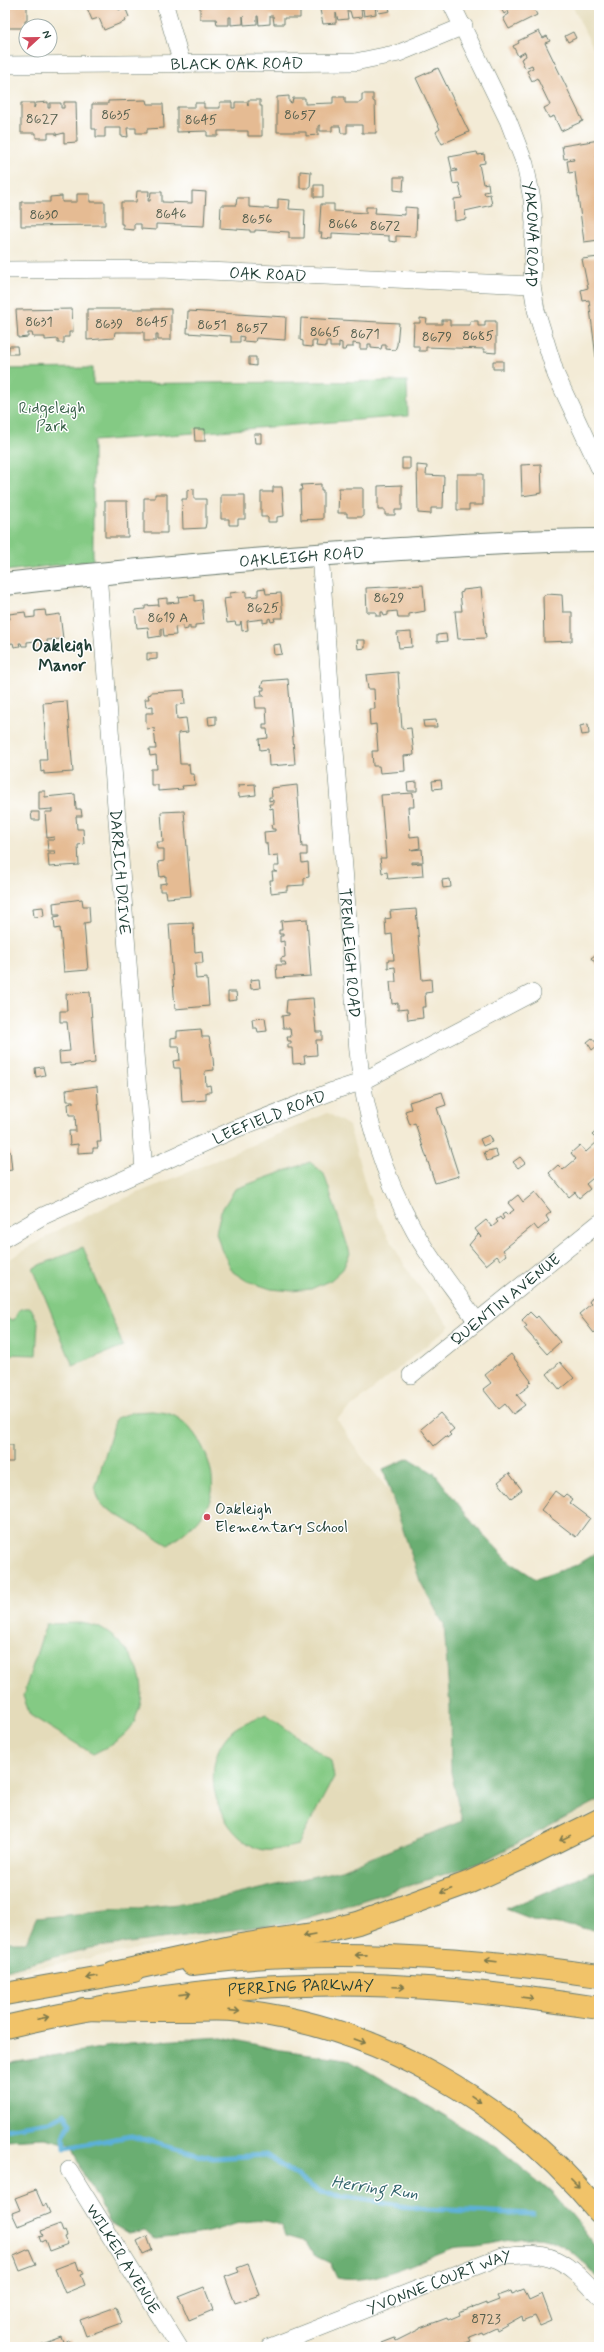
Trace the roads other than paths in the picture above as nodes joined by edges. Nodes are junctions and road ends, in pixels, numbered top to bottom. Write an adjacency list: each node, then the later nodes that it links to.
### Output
1 (165, 5): 4 (street)
2 (452, 5): 3 (street, YAKONA ROAD)
3 (464, 26): 4 (street, BLACK OAK ROAD); 7 (street, YAKONA ROAD)
4 (182, 64): 5 (street, BLACK OAK ROAD)
5 (5, 66)
6 (5, 270): 7 (street, OAK ROAD)
7 (532, 285): 8 (street, YAKONA ROAD)
8 (599, 467)
9 (599, 540): 10 (street, OAKLEIGH ROAD)
10 (320, 554): 11 (street, OAKLEIGH ROAD); 14 (street, TRENLEIGH ROAD)
11 (98, 573): 12 (street, OAKLEIGH ROAD); 15 (street, DARRICH DRIVE)
12 (5, 584)
13 (532, 993): 14 (street, LEEFIELD ROAD)
14 (361, 1082): 15 (street, LEEFIELD ROAD); 18 (street, TRENLEIGH ROAD)
15 (144, 1170): 17 (street, LEEFIELD ROAD)
16 (599, 1223): 18 (street, QUENTIN AVENUE)
17 (5, 1238)
18 (477, 1322): 19 (street, QUENTIN AVENUE)
19 (412, 1375)
20 (599, 1820): 21 (main road, one-way to 21)
21 (114, 1973): 22 (main road, PERRING PARKWAY, one-way to 21); 23 (main road, PERRING PARKWAY, one-way to 23)
22 (599, 1976)
23 (5, 1994)
24 (599, 2008): 25 (main road, PERRING PARKWAY, one-way to 24)
25 (84, 2009): 26 (main road, PERRING PARKWAY, one-way to 25); 28 (main road, one-way to 28)
26 (5, 2026)
27 (69, 2170): 30 (street, WILKER AVENUE)
28 (599, 2212)
29 (599, 2296): 31 (street, YVONNE COURT WAY)
30 (179, 2347)
31 (270, 2347)

